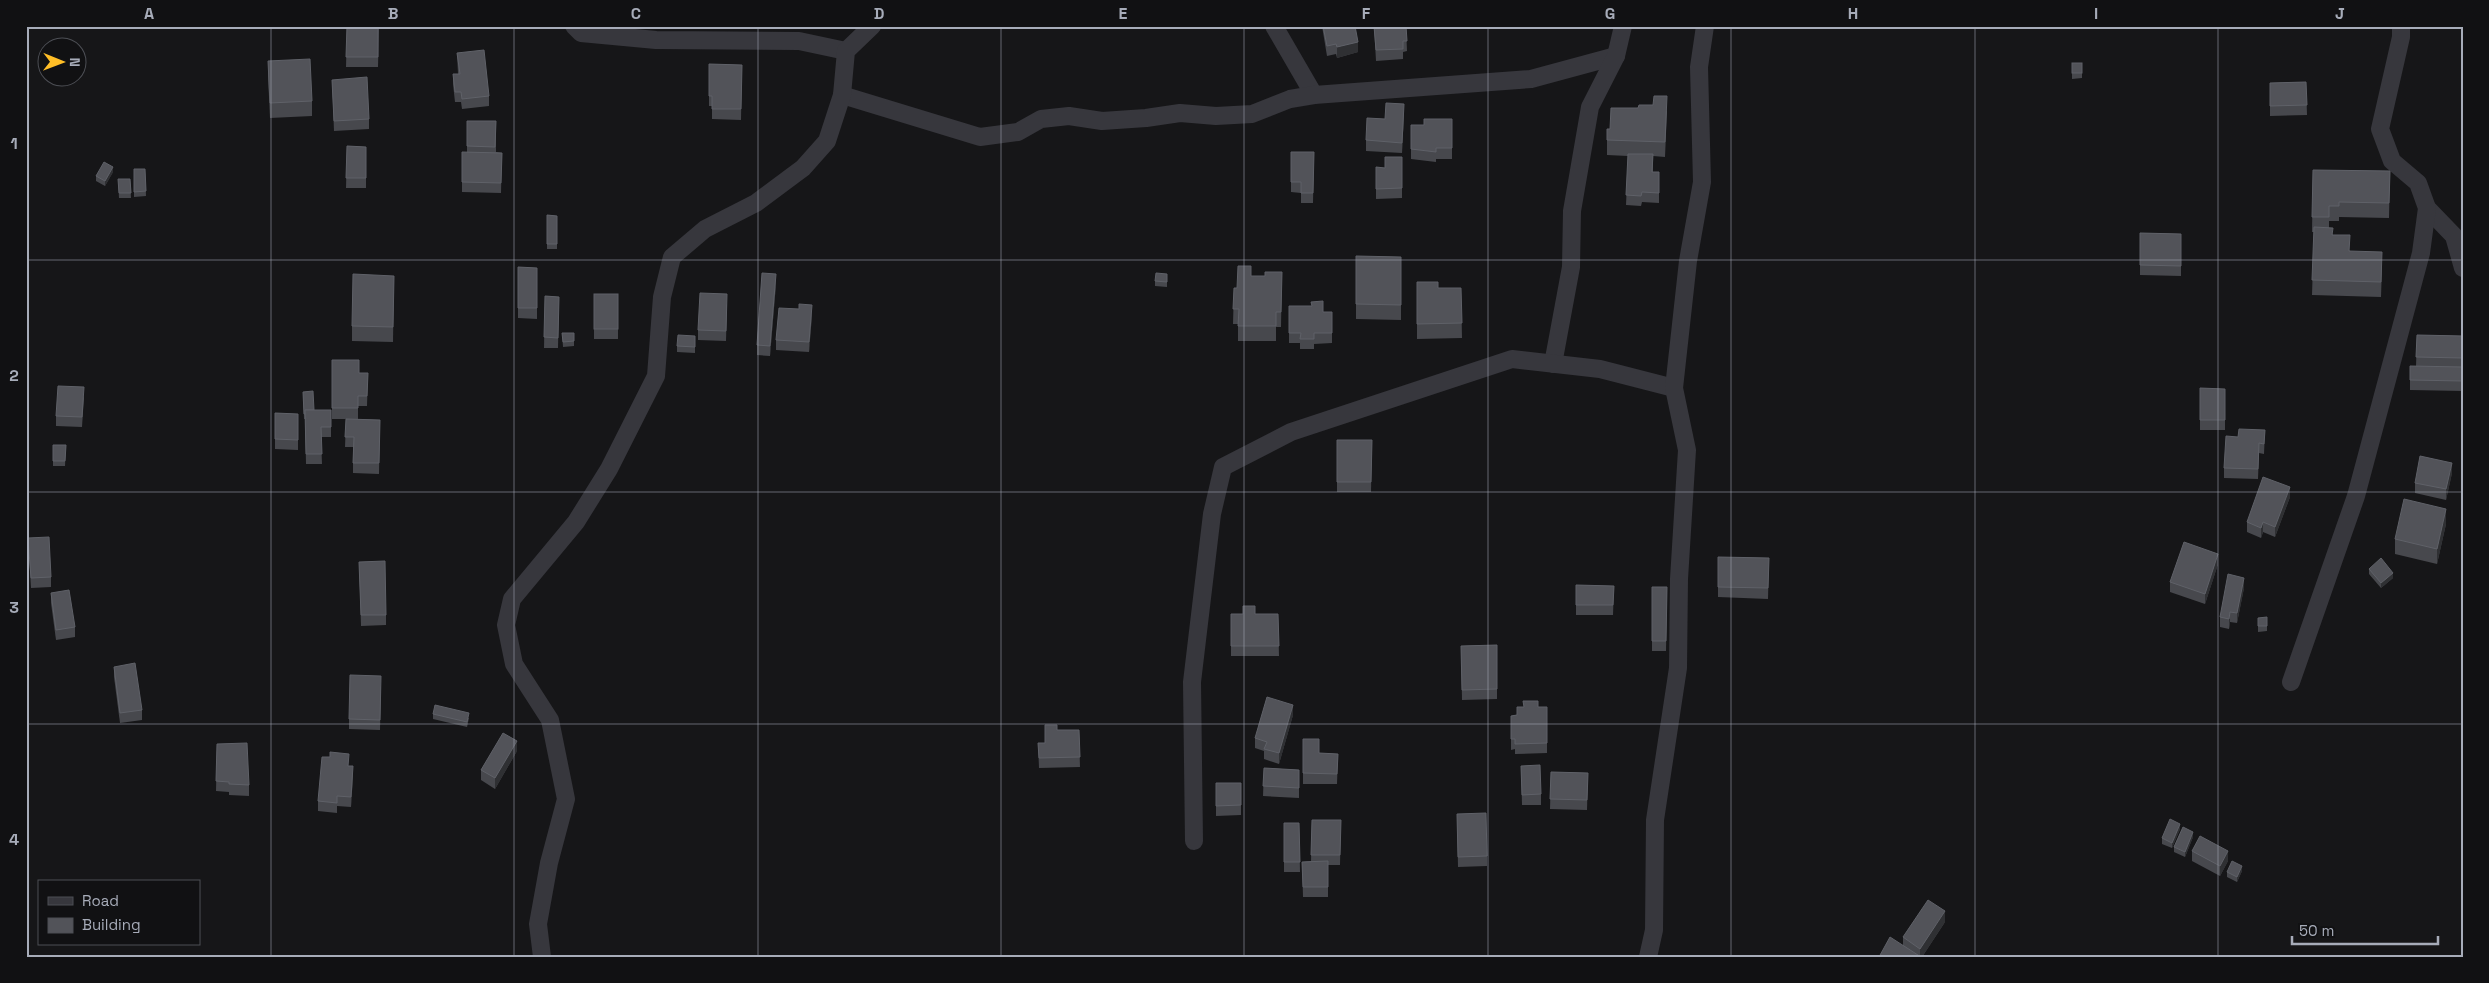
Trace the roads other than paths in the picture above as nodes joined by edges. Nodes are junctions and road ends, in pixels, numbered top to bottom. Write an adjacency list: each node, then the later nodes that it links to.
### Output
1 (574, 26): 7 (street)
2 (872, 26): 7 (street)
3 (1274, 26): 10 (street)
4 (1623, 26): 8 (street)
5 (1705, 26): 14 (street)
6 (2401, 26): 11 (street)
7 (846, 51): 9 (street)
8 (1616, 56): 10 (street); 13 (street)
9 (842, 95): 10 (street); 17 (street)
10 (1314, 95)
11 (2427, 208): 12 (street); 15 (street)
12 (2463, 268)
13 (1553, 364): 14 (street); 16 (street)
14 (1674, 388): 18 (street)
15 (2291, 682)
16 (1194, 841)
17 (542, 957)
18 (1648, 957)

